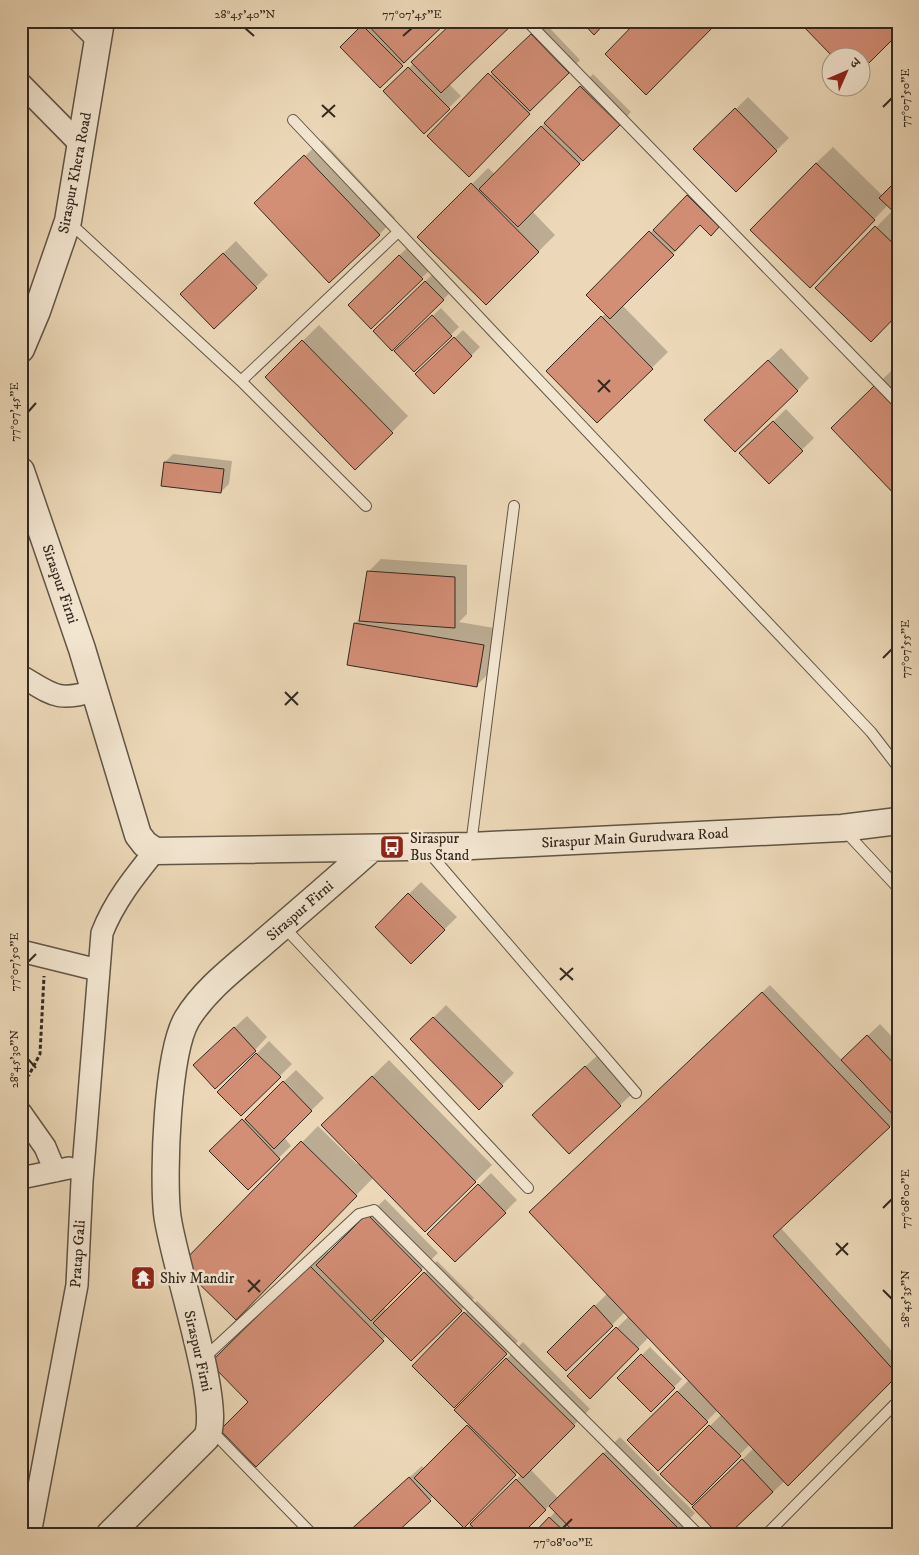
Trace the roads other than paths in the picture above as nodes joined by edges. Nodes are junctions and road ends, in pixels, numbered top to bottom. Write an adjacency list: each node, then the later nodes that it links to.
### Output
1 (79, 21): 3 (street)
2 (527, 21): 11 (lane)
3 (99, 31): 6 (street, Siraspur Khera Road)
4 (21, 84): 6 (street)
5 (293, 120): 8 (lane)
6 (82, 146): 7 (street, Siraspur Khera Road)
7 (68, 221): 9 (street, Siraspur Khera Road); 10 (lane)
8 (398, 232): 10 (lane); 17 (lane)
9 (21, 349)
10 (241, 380): 13 (lane)
11 (898, 404)
12 (21, 471): 16 (street, Siraspur Firni)
13 (366, 506)
14 (514, 506): 21 (lane)
15 (21, 676): 16 (street)
16 (94, 691): 23 (street, Siraspur Firni)
17 (898, 767)
18 (898, 821): 19 (street, Siraspur Main Gurudwara Road)
19 (842, 828): 21 (street, Siraspur Main Gurudwara Road); 24 (lane)
20 (424, 846): 21 (street, Siraspur Main Gurudwara Road); 22 (street, Siraspur Main Gurudwara Road); 28 (lane)
21 (471, 846)
22 (372, 848): 23 (street); 25 (street, Siraspur Firni)
23 (155, 850): 27 (street, Pratap Gali)
24 (898, 888)
25 (283, 926): 33 (lane); 34 (street, Siraspur Firni)
26 (21, 951): 27 (street)
27 (98, 970): 30 (street, Pratap Gali)
28 (636, 1093)
29 (21, 1113): 31 (street)
30 (84, 1165): 31 (street); 37 (street, Pratap Gali)
31 (55, 1171): 32 (street)
32 (21, 1178)
33 (528, 1188)
34 (202, 1360): 36 (street, Siraspur Firni); 40 (lane)
35 (898, 1401): 41 (lane)
36 (210, 1430): 38 (street); 39 (lane)
37 (30, 1534)
38 (110, 1534)
39 (312, 1534)
40 (698, 1534)
41 (767, 1534)

